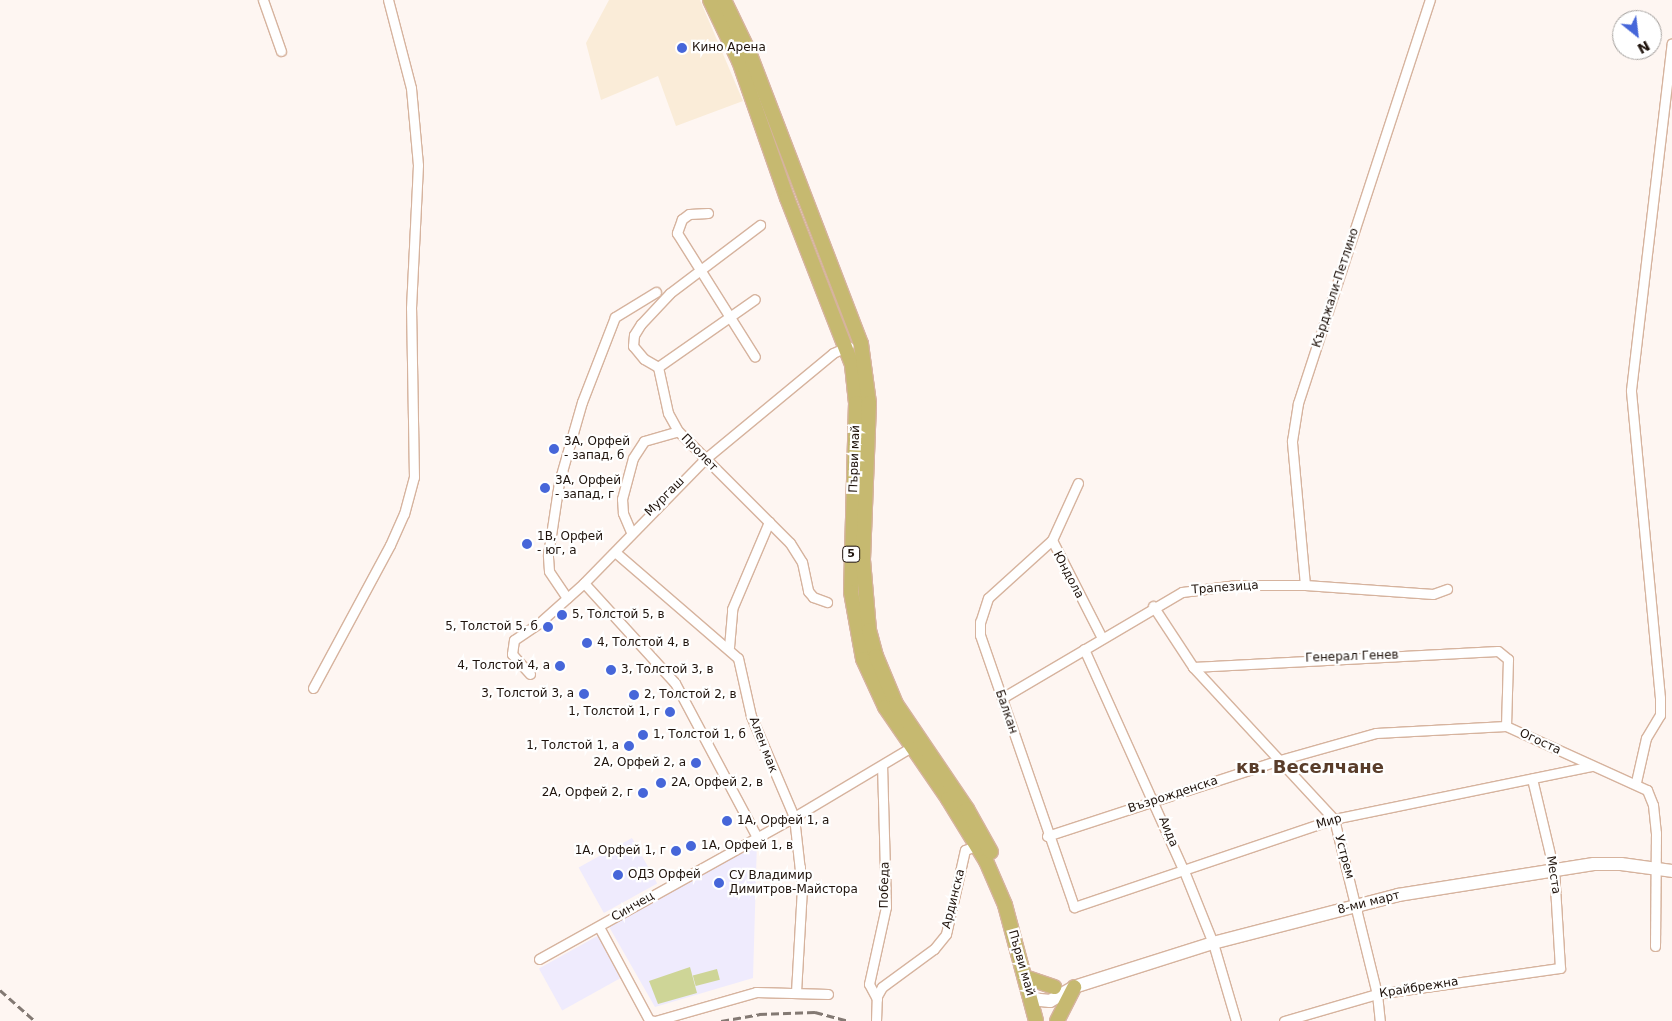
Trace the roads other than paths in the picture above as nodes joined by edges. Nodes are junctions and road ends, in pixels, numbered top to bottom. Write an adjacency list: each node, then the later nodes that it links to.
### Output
1 (263, 0): 7 (street)
2 (388, 0): 37 (street)
3 (710, 0): 15 (main road, Първи май / 5)
4 (724, 0): 14 (main road, Първи май / 5)
5 (1430, 0): 26 (street, Кърджали-Петлино)
6 (1672, 43): 45 (street)
7 (281, 51)
8 (708, 213): 10 (street)
9 (760, 225): 10 (street)
10 (700, 269): 13 (street); 17 (street)
11 (656, 292): 28 (street)
12 (755, 299): 13 (street)
13 (729, 315): 16 (street); 17 (street)
14 (861, 344): 15 (street, Мургаш); 40 (main road, Първи май / 5)
15 (846, 347): 19 (street, Мургаш); 40 (main road, Първи май / 5)
16 (755, 357)
17 (658, 367): 18 (street, Пролет)
18 (678, 431): 19 (street, Пролет); 22 (street)
19 (705, 459): 21 (street, Пролет); 22 (street, Мургаш)
20 (1078, 483): 23 (street, Юндола)
21 (769, 522): 29 (street, Пролет); 32 (street)
22 (632, 532): 24 (street, Мургаш)
23 (1052, 540): 31 (street, Юндола); 38 (street, Балкан)
24 (615, 552): 25 (street, Мургаш); 32 (street, Ален мак)
25 (584, 583): 28 (street, Мургаш); 50 (street)
26 (1305, 585): 27 (street, Трапезица); 30 (street, Трапезица)
27 (1447, 589)
28 (567, 598): 36 (street, Мургаш)
29 (827, 602)
30 (1153, 606): 31 (street, Трапезица); 35 (street, Устрем)
31 (1102, 638): 33 (street, Трапезица)
32 (729, 647): 47 (street, Ален мак)
33 (1084, 649): 38 (street, Трапезица); 46 (street, Аида)
34 (1508, 659): 35 (street, Генерал Генев); 39 (street, Огоста)
35 (1193, 667): 41 (street, Устрем)
36 (530, 674)
37 (313, 688)
38 (1002, 698): 49 (street, Балкан)
39 (1506, 726): 41 (street, Възрожденска); 43 (street, Огоста)
40 (915, 745): 42 (street, Синчец); 51 (main road, Първи май / 5); 56 (main road, Първи май / 5)
41 (1280, 760): 46 (street, Възрожденска); 48 (street, Устрем)
42 (882, 766): 47 (street, Синчец); 70 (street, Победа)
43 (1592, 766): 44 (street, Мир); 45 (street, Огоста)
44 (1532, 779): 48 (street, Мир); 54 (street, Места)
45 (1636, 782): 52 (street)
46 (1154, 802): 49 (street, Възрожденска); 53 (street, Аида)
47 (794, 817): 50 (street, Синчец); 67 (street, Ален мак)
48 (1334, 819): 53 (street, Мир); 57 (street, Устрем)
49 (1047, 836): 58 (street, Балкан)
50 (757, 837): 59 (street, Синчец)
51 (978, 845): 56 (main road, Първи май / 5); 70 (street, Ардинска)
52 (1654, 868): 54 (main road, 8-ми март); 55 (main road, 8-ми март); 61 (street)
53 (1184, 871): 58 (street, Мир); 60 (street, Аида)
54 (1554, 871): 57 (main road, 8-ми март); 63 (street, Места)
55 (1672, 871)
56 (1005, 905): 64 (main road, Първи май / 5)
57 (1356, 905): 60 (main road, 8-ми март); 69 (street, Устрем)
58 (1074, 907)
59 (599, 927): 62 (street, Синчец); 72 (street)
60 (1213, 943): 66 (main road, 8-ми март); 76 (street, Аида)
61 (1654, 946)
62 (540, 959)
63 (1556, 971): 69 (street, Крайбрежна)
64 (1025, 977): 65 (main road); 71 (main road, Първи май / 5)
65 (1054, 987): 66 (main road); 71 (main road)
66 (1074, 987): 71 (main road); 75 (main road)
67 (796, 993): 68 (street); 72 (street)
68 (828, 994)
69 (1377, 994): 77 (street, Крайбрежна); 78 (street, Устрем)
70 (877, 999): 73 (street)
71 (1031, 999): 74 (main road, Първи май / 5)
72 (655, 1021)
73 (876, 1021)
74 (1036, 1021)
75 (1056, 1021)
76 (1236, 1021)
77 (1284, 1021)
78 (1380, 1021)

